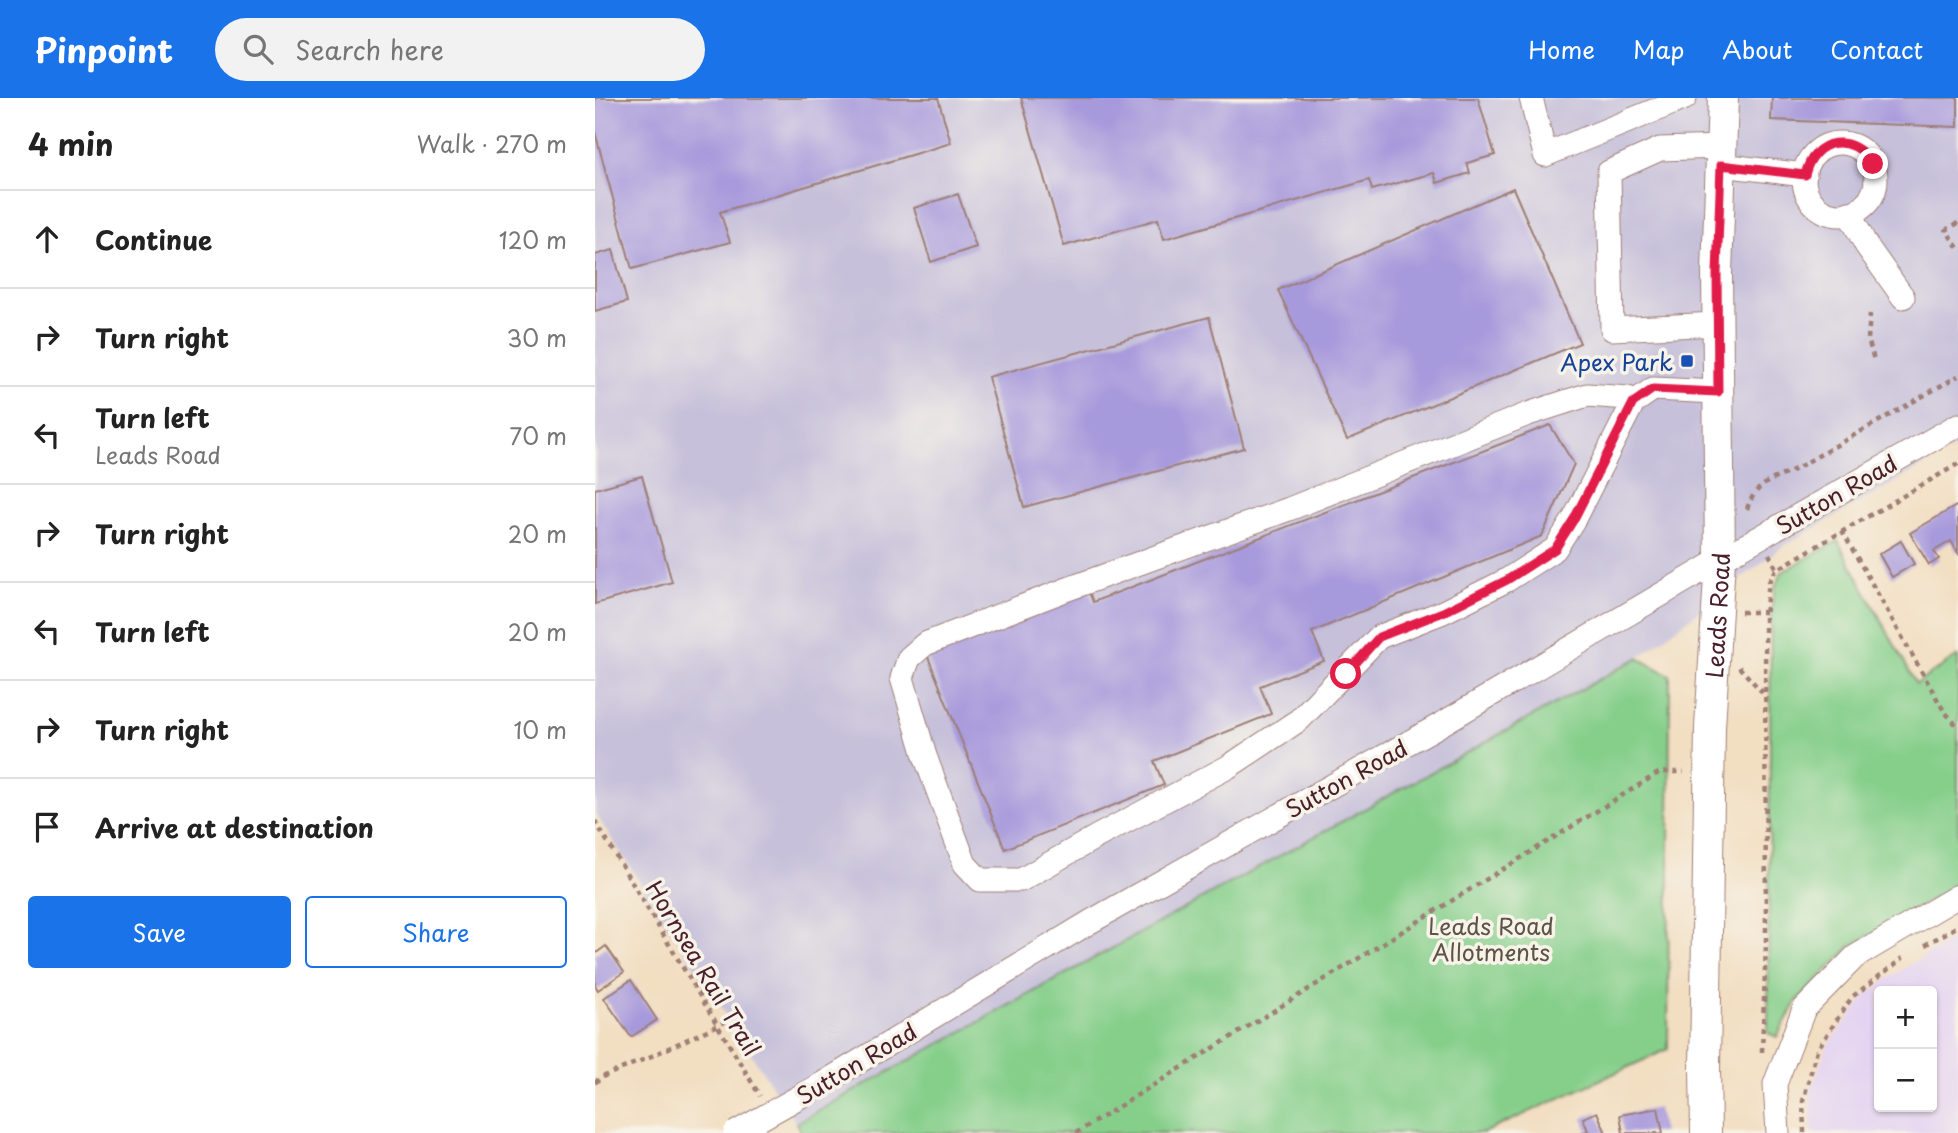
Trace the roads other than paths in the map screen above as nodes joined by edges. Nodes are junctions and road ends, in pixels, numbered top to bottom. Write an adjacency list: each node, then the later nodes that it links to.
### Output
1 (1531, 98): 2 (street)
2 (1685, 98)
3 (1723, 98): 4 (main road, Leads Road)
4 (1721, 156): 5 (street); 8 (main road, Leads Road); 8 (street)
5 (1805, 175): 6 (street); 6 (street)
6 (1849, 213): 7 (street)
7 (1903, 297)
8 (1717, 324): 9 (main road, Leads Road)
9 (1718, 392): 10 (street); 12 (main road, Leads Road)
10 (1633, 403): 10 (street)
11 (1958, 425): 12 (street, Sutton Road)
12 (1720, 560): 14 (street, Sutton Road, bridge); 15 (main road, Leads Road)
13 (1958, 897): 16 (street)
14 (734, 1133)
15 (1706, 1133)
16 (1778, 1133)

